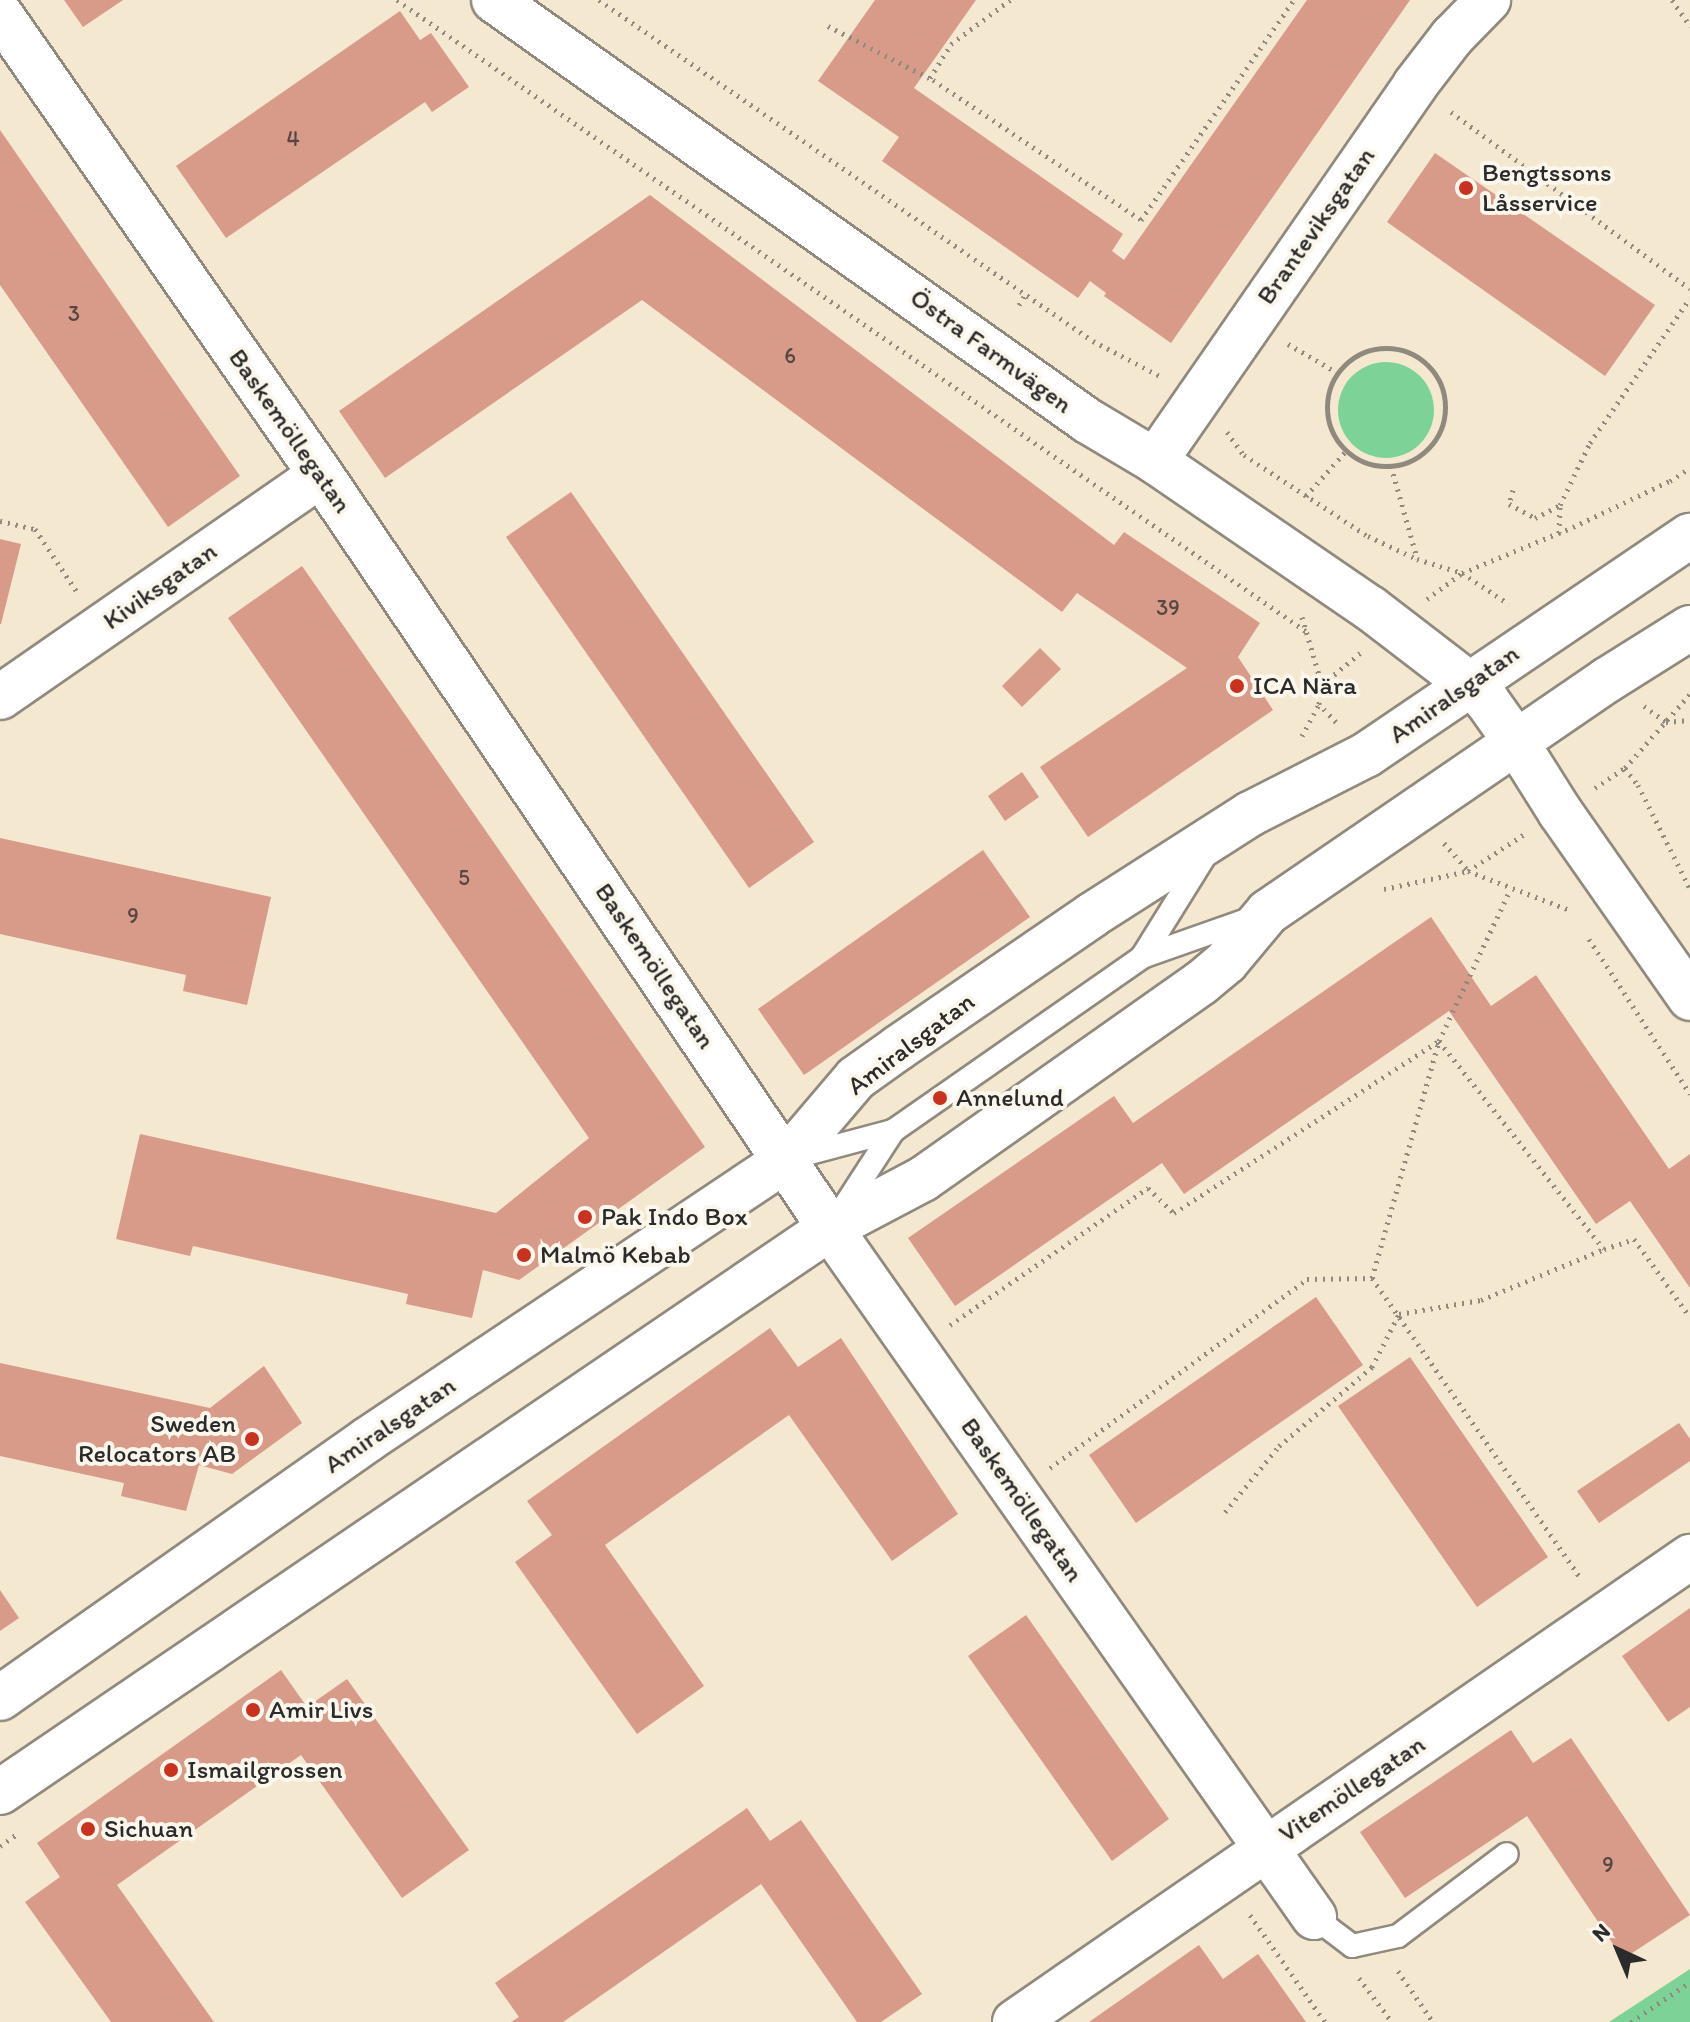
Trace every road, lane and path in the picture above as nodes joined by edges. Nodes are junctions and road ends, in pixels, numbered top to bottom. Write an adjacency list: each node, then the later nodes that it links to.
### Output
1 (397, 0): 34 (path)
2 (494, 0): 21 (street, Östra Farmvägen)
3 (599, 0): 14 (path)
4 (1010, 0): 11 (path)
5 (1294, 0): 11 (path)
6 (1488, 0): 12 (street, Branteviksgatan)
7 (1672, 0): 10 (path)
8 (0, 14): 24 (street, Baskemöllegatan)
9 (828, 26): 11 (path)
10 (1690, 26)
11 (930, 78)
12 (1415, 85): 13 (path); 17 (street, Branteviksgatan)
13 (1690, 289)
14 (1025, 295): 16 (path); 19 (path)
15 (1690, 298): 27 (path)
16 (1019, 305)
17 (1249, 322): 18 (path); 19 (street, Branteviksgatan)
18 (1338, 373): 20 (path); 22 (path)
19 (1194, 400): 21 (street, Branteviksgatan); 26 (path)
20 (1346, 451): 22 (path); 26 (path)
21 (1155, 461): 35 (street, Östra Farmvägen)
22 (1391, 466): 31 (path)
23 (1690, 468): 29 (path)
24 (321, 475): 32 (street, Kiviksgatan); 55 (street, Baskemöllegatan)
25 (1513, 490): 27 (path)
26 (1306, 496): 31 (path)
27 (1560, 505): 29 (path)
28 (0, 521): 32 (path)
29 (1559, 533): 31 (path)
30 (1690, 536): 35 (street, Amiralsgatan)
31 (1417, 559)
32 (101, 628): 37 (street, Kiviksgatan)
33 (1690, 628): 41 (street)
34 (1322, 685)
35 (1478, 693): 41 (street, Östra Farmvägen); 43 (street, Amiralsgatan)
36 (1690, 694): 40 (path)
37 (0, 697)
38 (1319, 704): 42 (path)
39 (1690, 720): 40 (path)
40 (1666, 722): 44 (path)
41 (1516, 742): 47 (street); 51 (street, Östra Farmvägen)
42 (1298, 743)
43 (1219, 833): 50 (lane); 55 (street, Amiralsgatan)
44 (1690, 889)
45 (1380, 890): 46 (path)
46 (1510, 890): 48 (path); 52 (path)
47 (1268, 912): 50 (lane); 56 (street)
48 (1580, 924)
49 (1588, 937): 53 (path)
50 (1142, 957): 54 (lane)
51 (1690, 998)
52 (1439, 1041): 57 (path); 58 (path); 61 (path)
53 (1690, 1094)
54 (893, 1131): 55 (lane); 56 (lane)
55 (787, 1159): 56 (street, Baskemöllegatan); 66 (street, Amiralsgatan)
56 (830, 1228): 62 (street, Baskemöllegatan); 67 (street)
57 (1604, 1249): 59 (path); 60 (path)
58 (1372, 1278): 59 (path); 62 (path)
59 (1399, 1314): 63 (path); 65 (path)
60 (1690, 1317)
61 (947, 1326)
62 (1017, 1492): 68 (street, Baskemöllegatan)
63 (1225, 1512)
64 (1690, 1557): 68 (street, Vitemöllegatan)
65 (1588, 1588)
66 (0, 1698)
67 (0, 1792)
68 (1265, 1848): 70 (street, Vitemöllegatan); 71 (street, Baskemöllegatan)
69 (1507, 1854): 71 (lane)
70 (1223, 1877): 73 (street, Vitemöllegatan); 74 (path)
71 (1314, 1917)
72 (1690, 1982): 75 (path)
73 (1015, 2022)
74 (1325, 2022)
75 (1631, 2022)

